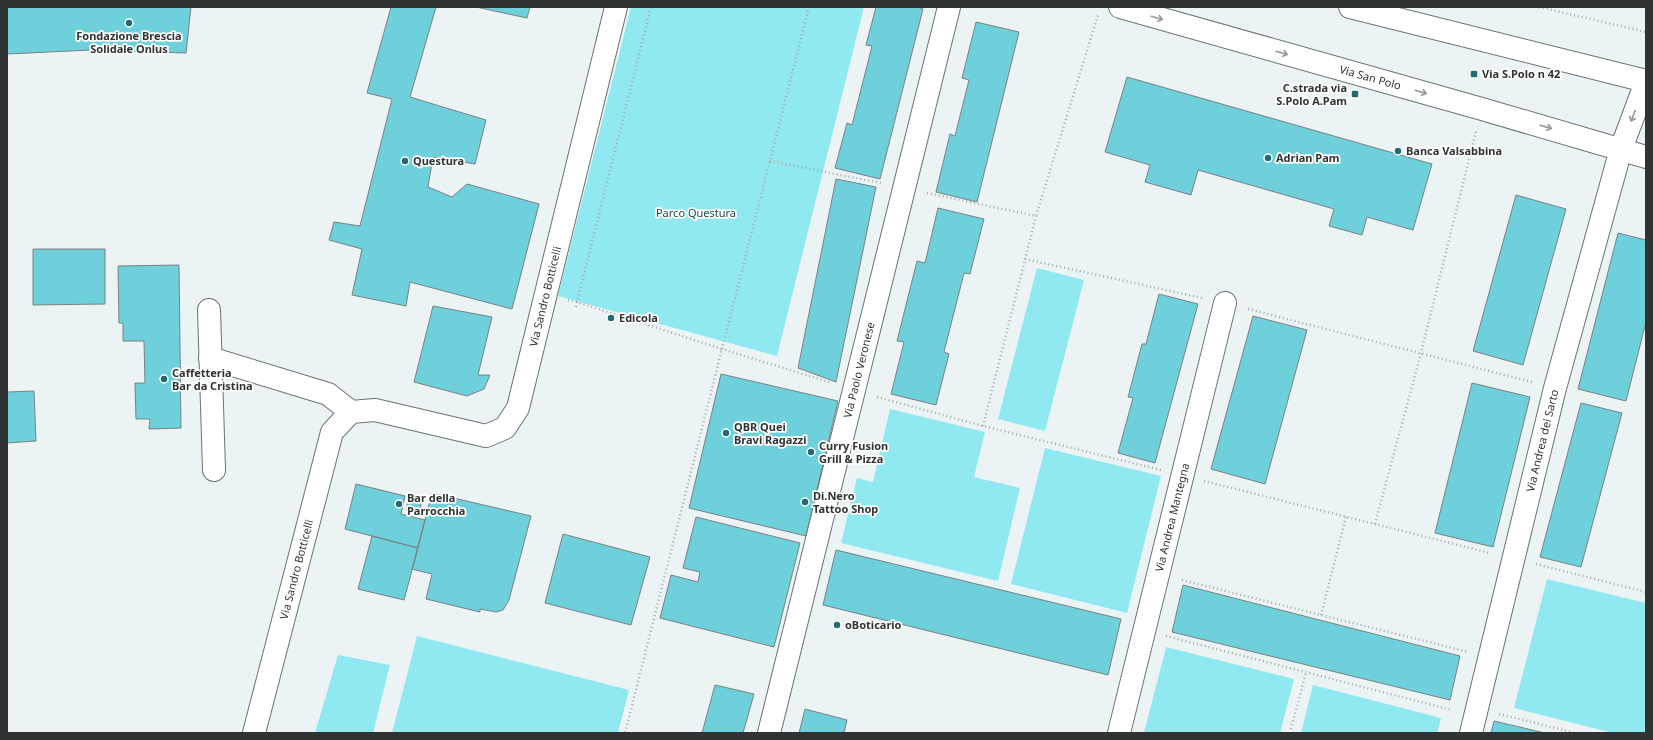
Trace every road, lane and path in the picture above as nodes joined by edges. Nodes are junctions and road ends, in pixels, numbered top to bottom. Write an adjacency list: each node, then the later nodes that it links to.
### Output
1 (616, 7): 16 (street, Via Sandro Botticelli)
2 (651, 7): 17 (path)
3 (949, 7): 14 (street, Via Paolo Veronese)
4 (1120, 7): 10 (street, Via San Polo, one-way to 10)
5 (1350, 7): 9 (street)
6 (1539, 7): 8 (path)
7 (1098, 14): 15 (path)
8 (1646, 32)
9 (1646, 82): 11 (street, one-way to 11)
10 (1482, 109): 11 (street, Via San Polo, one-way to 11); 21 (path)
11 (1621, 149): 12 (street, Via San Polo); 23 (street, Via Andrea del Sarto)
12 (1646, 157)
13 (770, 161): 14 (path)
14 (904, 188): 15 (path); 40 (street, Via Paolo Veronese)
15 (1036, 216): 25 (path)
16 (546, 294): 17 (path); 24 (street, Via Sandro Botticelli)
17 (578, 302): 19 (path); 39 (path)
18 (1226, 303): 27 (street, Via Andrea Mantegna)
19 (576, 306)
20 (209, 310): 22 (street)
21 (1421, 353): 23 (path); 29 (path)
22 (210, 358): 24 (street); 26 (street)
23 (1556, 388): 30 (street, Via Andrea del Sarto)
24 (350, 412): 38 (street, Via Sandro Botticelli)
25 (983, 426)
26 (214, 470)
27 (1182, 476): 28 (path); 31 (street, Via Andrea Mantegna)
28 (1346, 517): 29 (path); 33 (path)
29 (1375, 524): 30 (path)
30 (1514, 559): 32 (path); 35 (street, Via Andrea del Sarto)
31 (1158, 574): 33 (path); 34 (street, Via Andrea Mantegna)
32 (1646, 592)
33 (1321, 615): 35 (path)
34 (1144, 631): 36 (path); 41 (street, Via Andrea Mantegna)
35 (1490, 657): 37 (street, Via Andrea del Sarto)
36 (1306, 672): 37 (path); 42 (path)
37 (1475, 719): 43 (path)
38 (254, 733)
39 (625, 733)
40 (769, 733)
41 (1119, 733)
42 (1290, 733)
43 (1575, 733)

